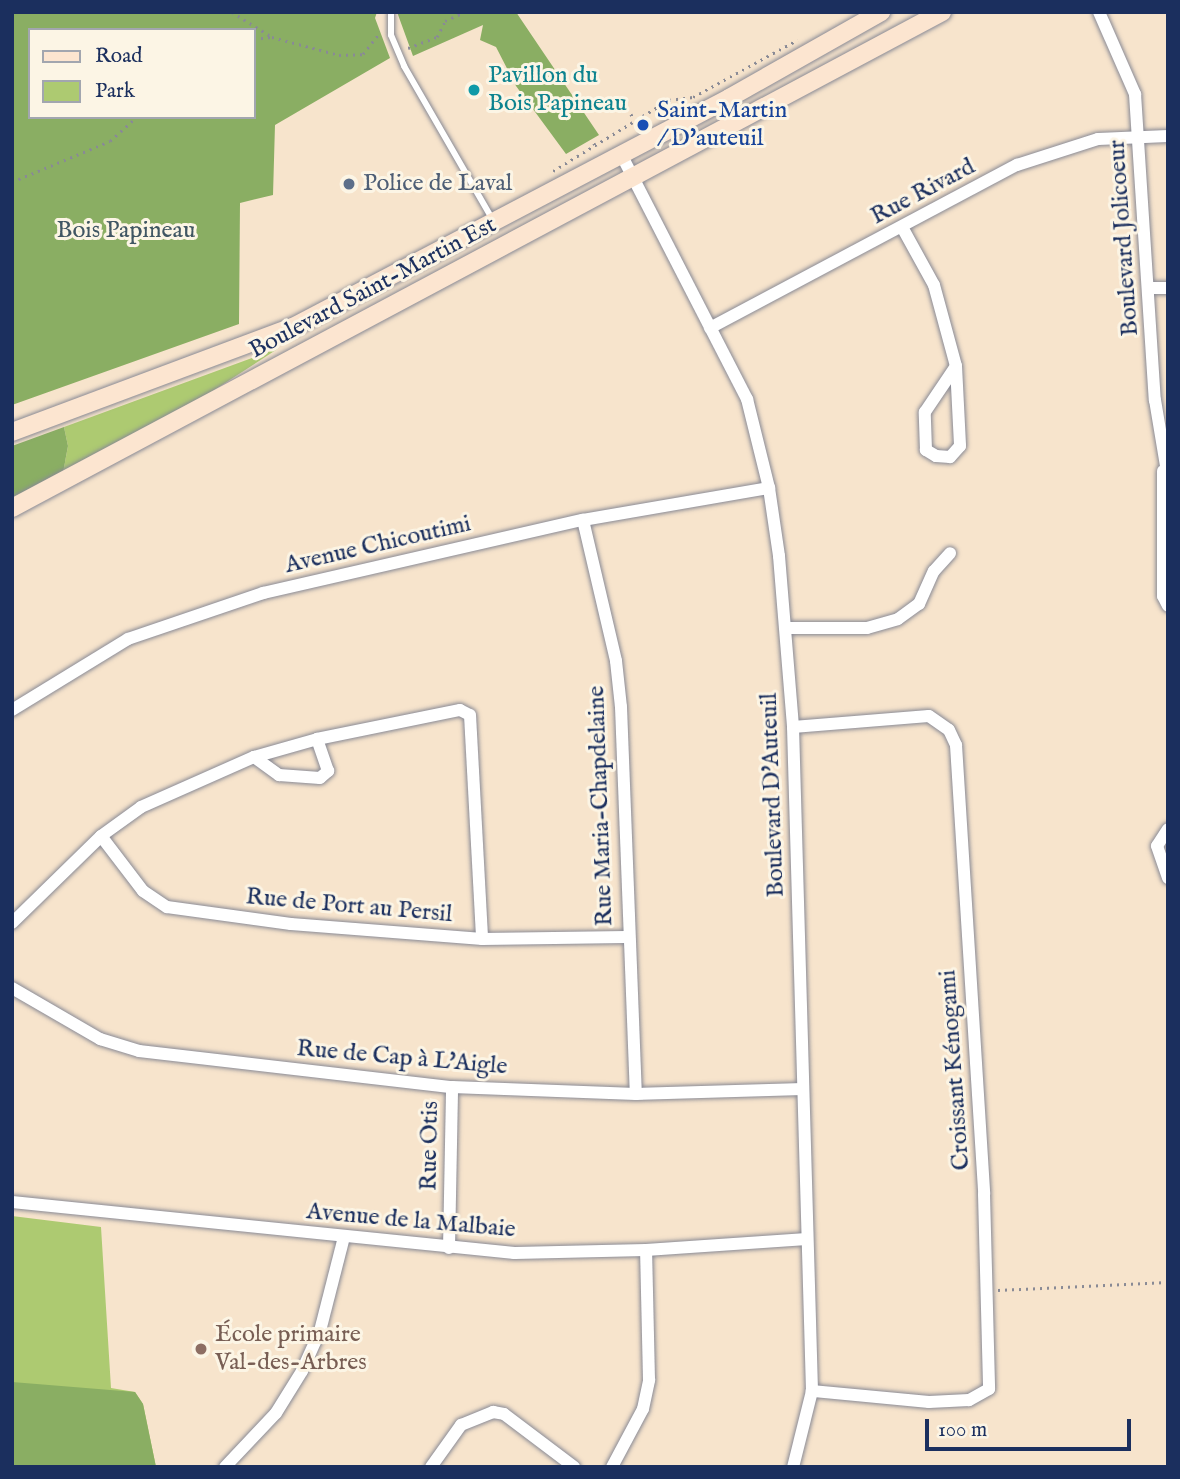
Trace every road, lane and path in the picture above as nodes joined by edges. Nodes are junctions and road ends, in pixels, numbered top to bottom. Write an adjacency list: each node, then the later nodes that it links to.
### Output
1 (232, 12): 7 (path)
2 (464, 12): 10 (path)
3 (881, 12): 16 (main road, Boulevard Saint-Martin Est)
4 (942, 12): 18 (main road, Boulevard Saint-Martin Est)
5 (1099, 12): 14 (street, Boulevard Jolicoeur)
6 (390, 16): 7 (path); 10 (lane)
7 (272, 37): 8 (path)
8 (256, 38)
9 (792, 43): 17 (path)
10 (398, 53): 20 (lane)
11 (135, 119): 19 (path)
12 (636, 122): 13 (path)
13 (638, 127)
14 (1138, 135): 15 (street, Rue Rivard); 21 (street, Rue Rivard); 24 (street, Boulevard Jolicoeur)
15 (1168, 136)
16 (621, 154): 18 (street, Boulevard D'Auteuil); 20 (main road, Boulevard Saint-Martin Est)
17 (551, 173)
18 (634, 177): 22 (main road, Boulevard Saint-Martin Est); 27 (street, Boulevard D'Auteuil)
19 (12, 182)
20 (495, 221): 22 (main road); 23 (main road, Boulevard Saint-Martin Est)
21 (902, 227): 27 (street, Rue Rivard); 28 (street)
22 (516, 240): 26 (main road, Boulevard Saint-Martin Est)
23 (387, 278): 26 (main road); 29 (main road, Boulevard Saint-Martin Est)
24 (1148, 288): 25 (street); 30 (street, Boulevard Jolicoeur)
25 (1168, 288)
26 (398, 299): 32 (main road, Boulevard Saint-Martin Est)
27 (710, 328): 31 (street, Boulevard D'Auteuil)
28 (956, 366): 28 (street)
29 (12, 432)
30 (1165, 473): 35 (street, Boulevard Jolicoeur)
31 (769, 488): 33 (street, Avenue Chicoutimi); 36 (street, Boulevard D'Auteuil)
32 (12, 508)
33 (583, 520): 37 (street, Avenue Chicoutimi); 45 (street, Rue Maria-Chapdelaine)
34 (950, 553): 36 (street)
35 (1168, 606)
36 (787, 628): 38 (street, Boulevard D'Auteuil)
37 (14, 704)
38 (793, 727): 49 (street, Boulevard D'Auteuil); 58 (street, Croissant Kénogami)
39 (317, 739): 40 (street); 40 (street); 46 (street)
40 (254, 757): 42 (street)
41 (1168, 829): 43 (street)
42 (101, 836): 44 (street); 46 (street, Rue de Port au Persil)
43 (1168, 878)
44 (12, 923)
45 (626, 937): 46 (street, Rue de Port au Persil); 50 (street, Rue Maria-Chapdelaine)
46 (482, 939)
47 (12, 988): 48 (street, Rue de Cap à L'Aigle)
48 (452, 1087): 50 (street, Rue de Cap à L'Aigle); 54 (street, Rue Otis)
49 (803, 1089): 50 (street, Rue de Cap à L'Aigle); 53 (street, Boulevard D'Auteuil)
50 (636, 1094)
51 (12, 1202): 52 (street, Avenue de la Malbaie)
52 (344, 1237): 54 (street, Avenue de la Malbaie); 59 (street)
53 (807, 1238): 55 (street, Avenue de la Malbaie); 58 (street, Boulevard D'Auteuil)
54 (449, 1248): 55 (street, Avenue de la Malbaie)
55 (646, 1250): 62 (street)
56 (1168, 1282): 57 (path)
57 (998, 1290)
58 (812, 1391): 63 (street, Boulevard D'Auteuil)
59 (225, 1467)
60 (431, 1467): 61 (street)
61 (574, 1467)
62 (612, 1467)
63 (793, 1467)

